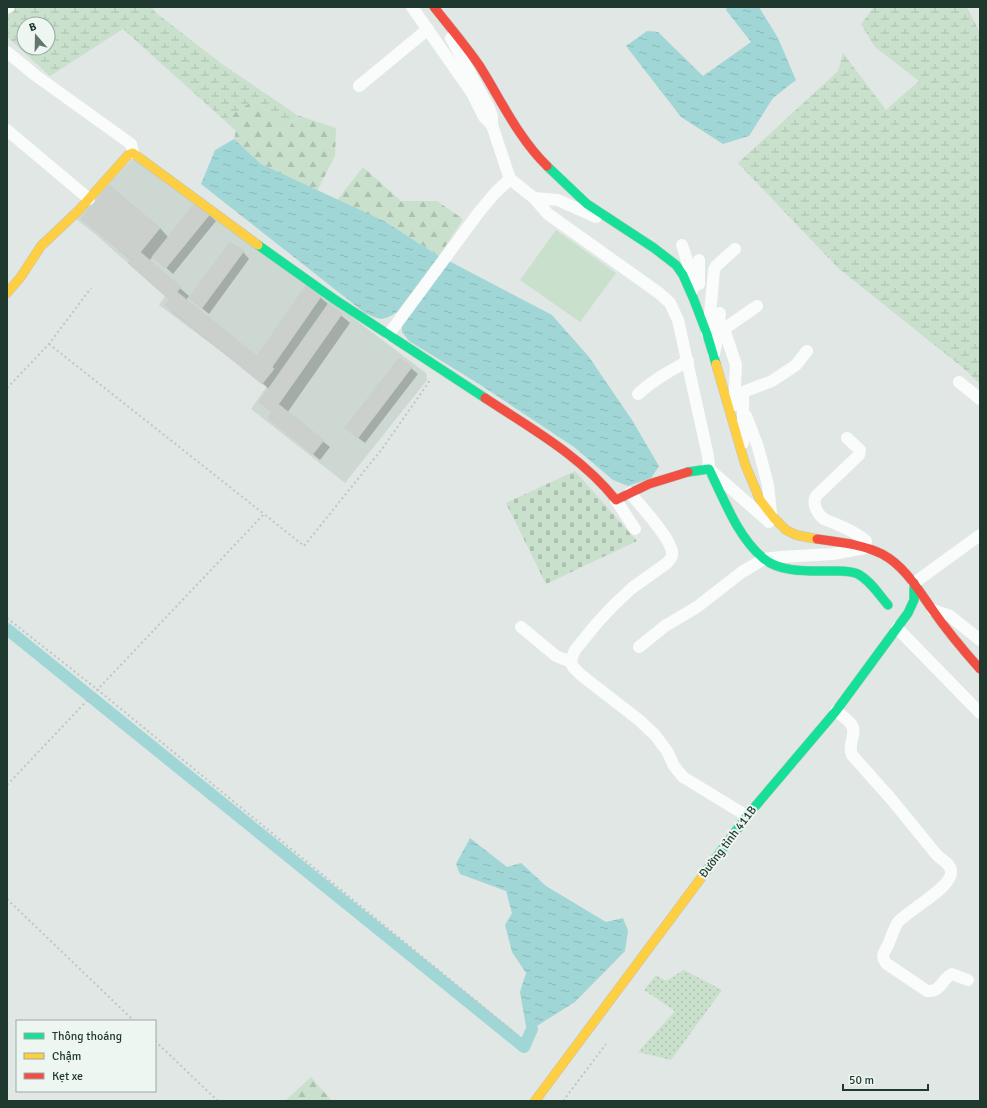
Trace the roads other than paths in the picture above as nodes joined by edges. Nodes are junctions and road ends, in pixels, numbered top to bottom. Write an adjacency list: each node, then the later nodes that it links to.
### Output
1 (412, 7): 3 (street)
2 (436, 11): 6 (street); 12 (main road)
3 (428, 29): 5 (street); 6 (street)
4 (7, 52): 8 (street)
5 (359, 86)
6 (492, 125): 9 (street)
7 (7, 131): 11 (street)
8 (133, 153): 11 (main road); 21 (main road)
9 (510, 179): 10 (street); 21 (street)
10 (534, 198): 12 (street); 25 (street)
11 (89, 199): 16 (main road)
12 (621, 227): 17 (main road)
13 (682, 245): 17 (street)
14 (735, 249): 22 (street)
15 (699, 260): 19 (street)
16 (7, 293)
17 (693, 296): 19 (main road)
18 (757, 306): 30 (street)
19 (697, 308): 22 (main road)
20 (720, 313): 24 (street)
21 (389, 334): 35 (main road)
22 (707, 334): 24 (main road)
23 (807, 351): 29 (street)
24 (714, 358): 30 (main road)
25 (688, 361): 27 (street); 33 (street)
26 (959, 382): 28 (street)
27 (638, 394)
28 (980, 399)
29 (743, 410): 32 (street); 36 (street)
30 (733, 424): 32 (main road)
31 (847, 438): 40 (street)
32 (743, 458): 36 (main road)
33 (709, 469): 34 (main road); 38 (street); 41 (main road)
34 (630, 493): 35 (main road); 49 (street)
35 (616, 500): 37 (street)
36 (770, 513): 38 (main road)
37 (635, 529)
38 (786, 530): 40 (main road)
39 (980, 535): 42 (street)
40 (865, 548): 41 (street); 42 (main road)
41 (764, 559): 43 (main road); 48 (street)
42 (914, 583): 44 (main road); 46 (main road, Đường tỉnh 411B)
43 (888, 605)
44 (933, 610): 47 (street); 50 (main road)
45 (521, 627): 49 (street)
46 (897, 628): 51 (main road, Đường tỉnh 411B); 52 (street)
47 (980, 640)
48 (639, 647)
49 (571, 662): 53 (street)
50 (980, 669)
51 (836, 711): 53 (main road, Đường tỉnh 411B); 54 (street)
52 (980, 713)
53 (747, 816): 55 (main road, Đường tỉnh 411B)
54 (968, 980)
55 (535, 1101)

